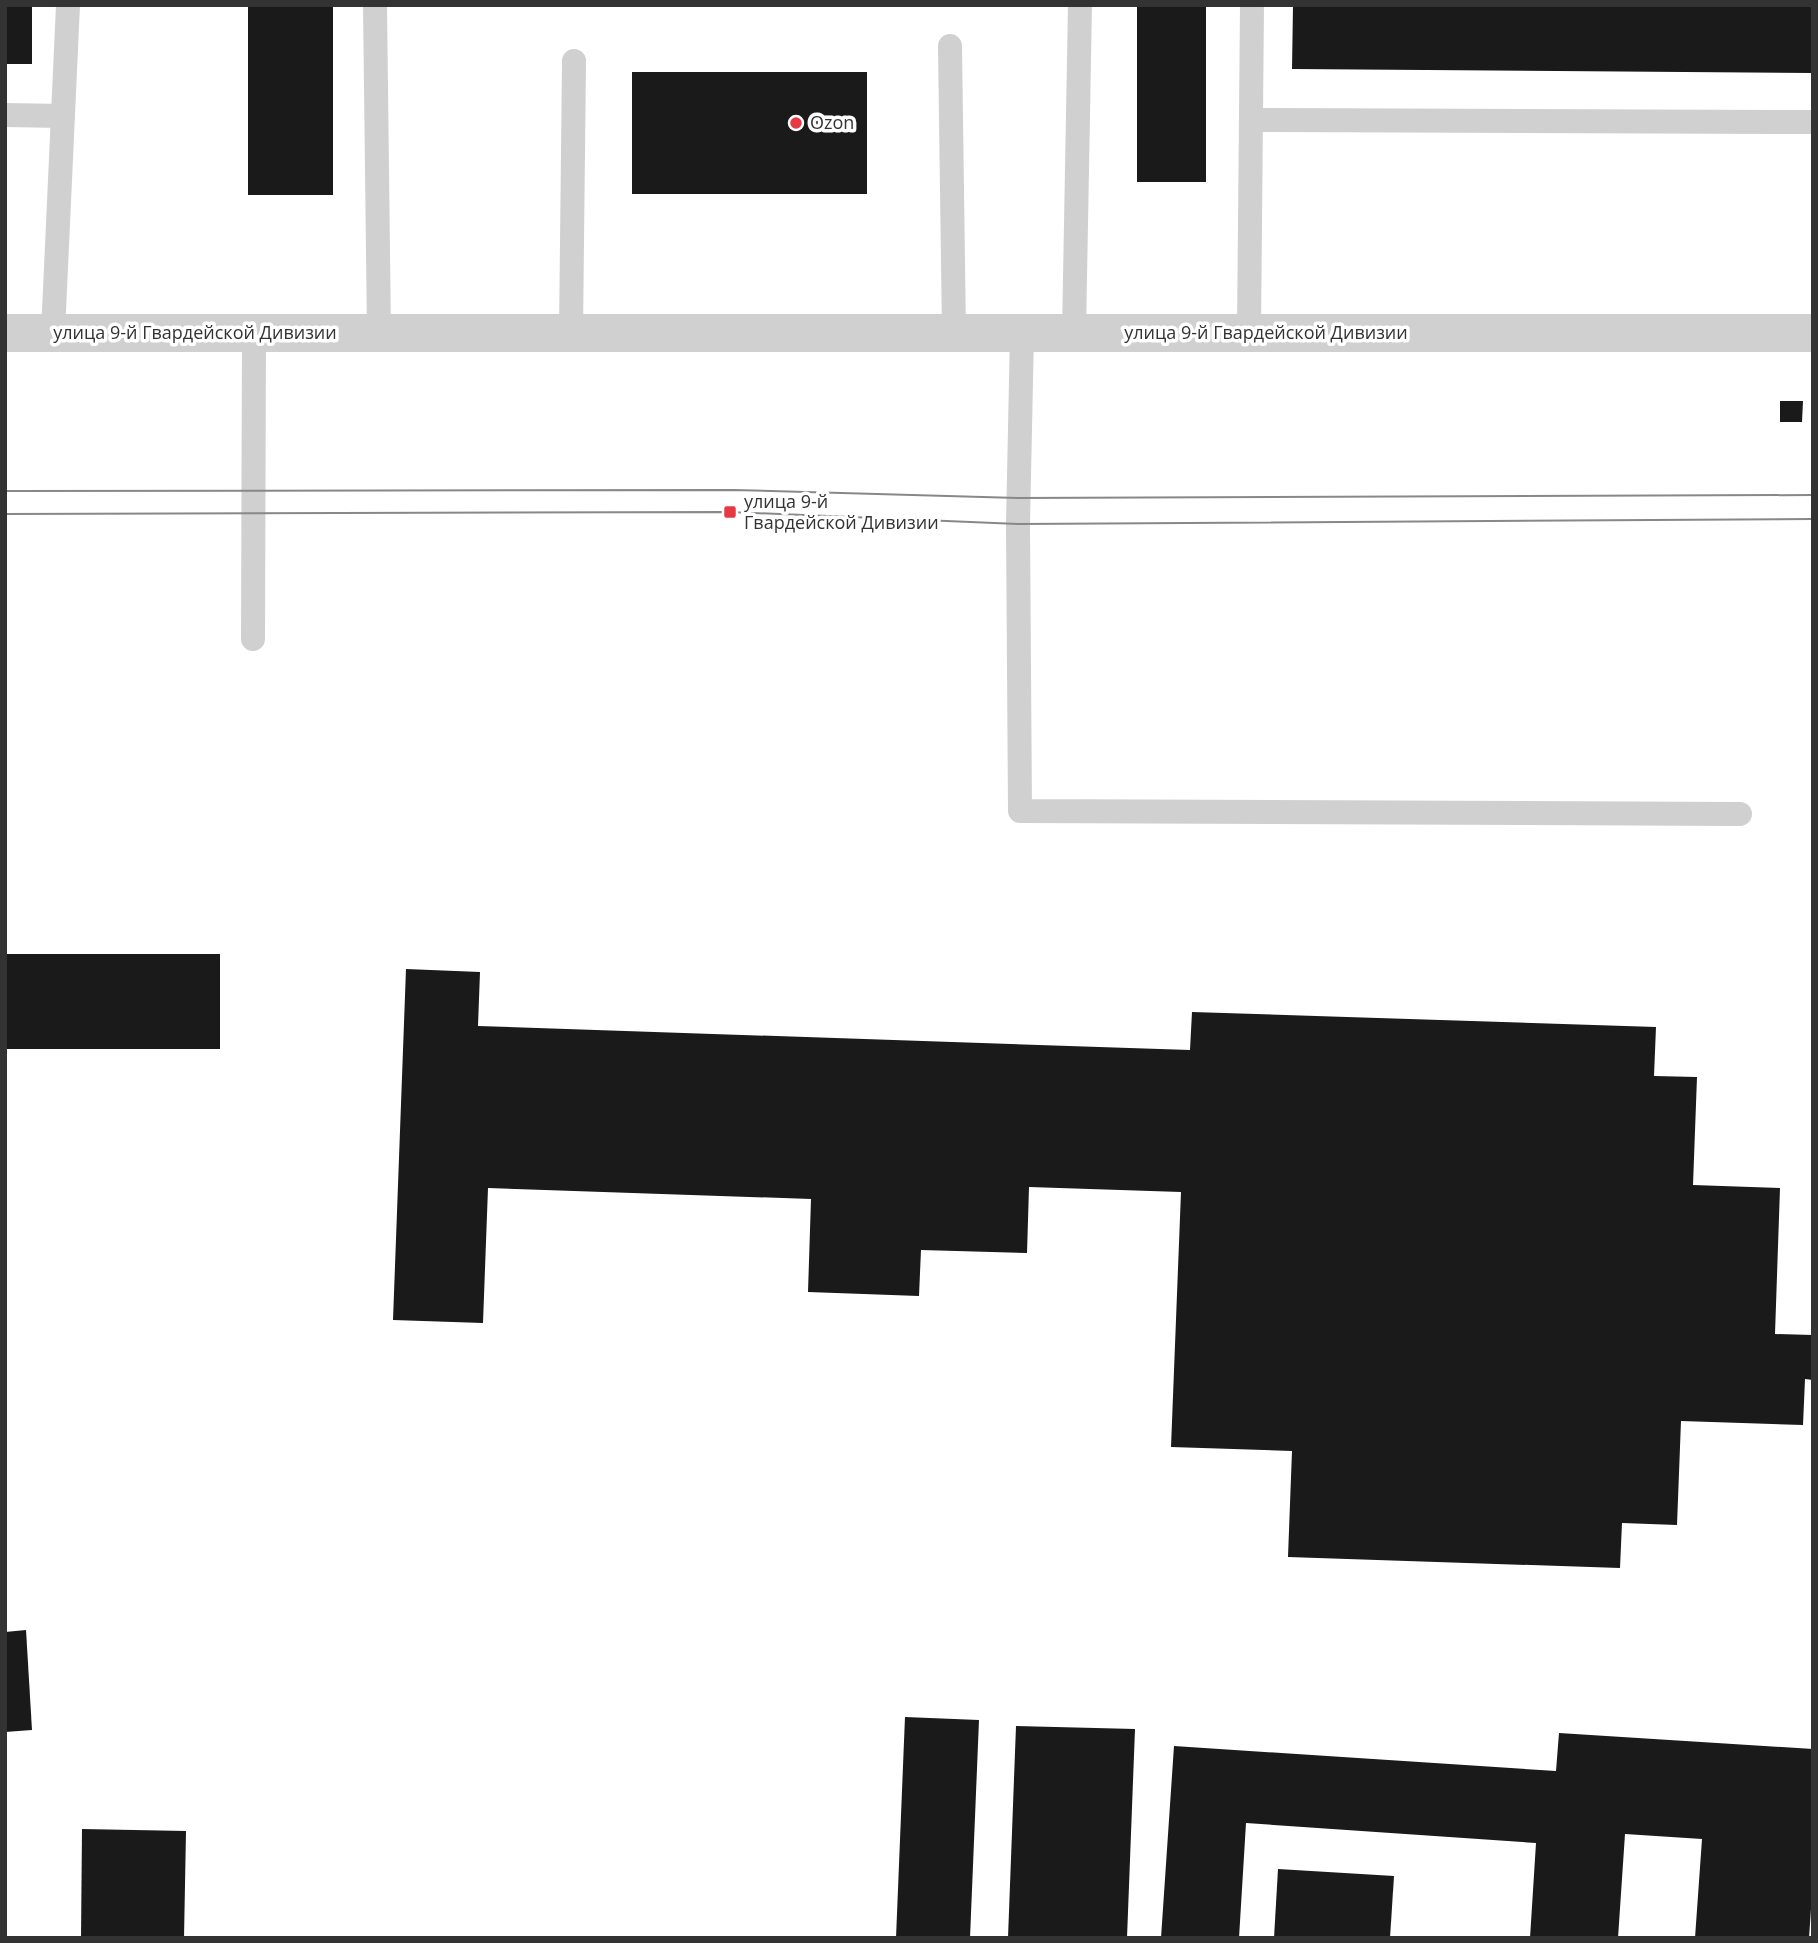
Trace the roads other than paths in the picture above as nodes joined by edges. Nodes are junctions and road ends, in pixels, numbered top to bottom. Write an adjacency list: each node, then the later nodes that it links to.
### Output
1 (68, 5): 8 (lane)
2 (374, 5): 14 (lane)
3 (1080, 5): 18 (lane)
4 (1252, 5): 9 (lane)
5 (950, 46): 16 (lane)
6 (574, 61): 15 (lane)
7 (5, 115): 8 (lane)
8 (63, 116): 12 (lane)
9 (1251, 120): 10 (lane); 19 (lane)
10 (1813, 122)
11 (5, 333): 12 (street, улица 9-й Гвардейской Дивизии)
12 (53, 333): 13 (street, улица 9-й Гвардейской Дивизии)
13 (254, 333): 14 (street, улица 9-й Гвардейской Дивизии); 21 (lane)
14 (379, 333): 15 (street, улица 9-й Гвардейской Дивизии)
15 (571, 333): 16 (street, улица 9-й Гвардейской Дивизии)
16 (954, 333): 17 (street, улица 9-й Гвардейской Дивизии)
17 (1022, 333): 18 (street, улица 9-й Гвардейской Дивизии); 22 (lane)
18 (1074, 333): 19 (street, улица 9-й Гвардейской Дивизии)
19 (1249, 333): 20 (street, улица 9-й Гвардейской Дивизии)
20 (1813, 333)
21 (253, 639)
22 (1740, 814)

